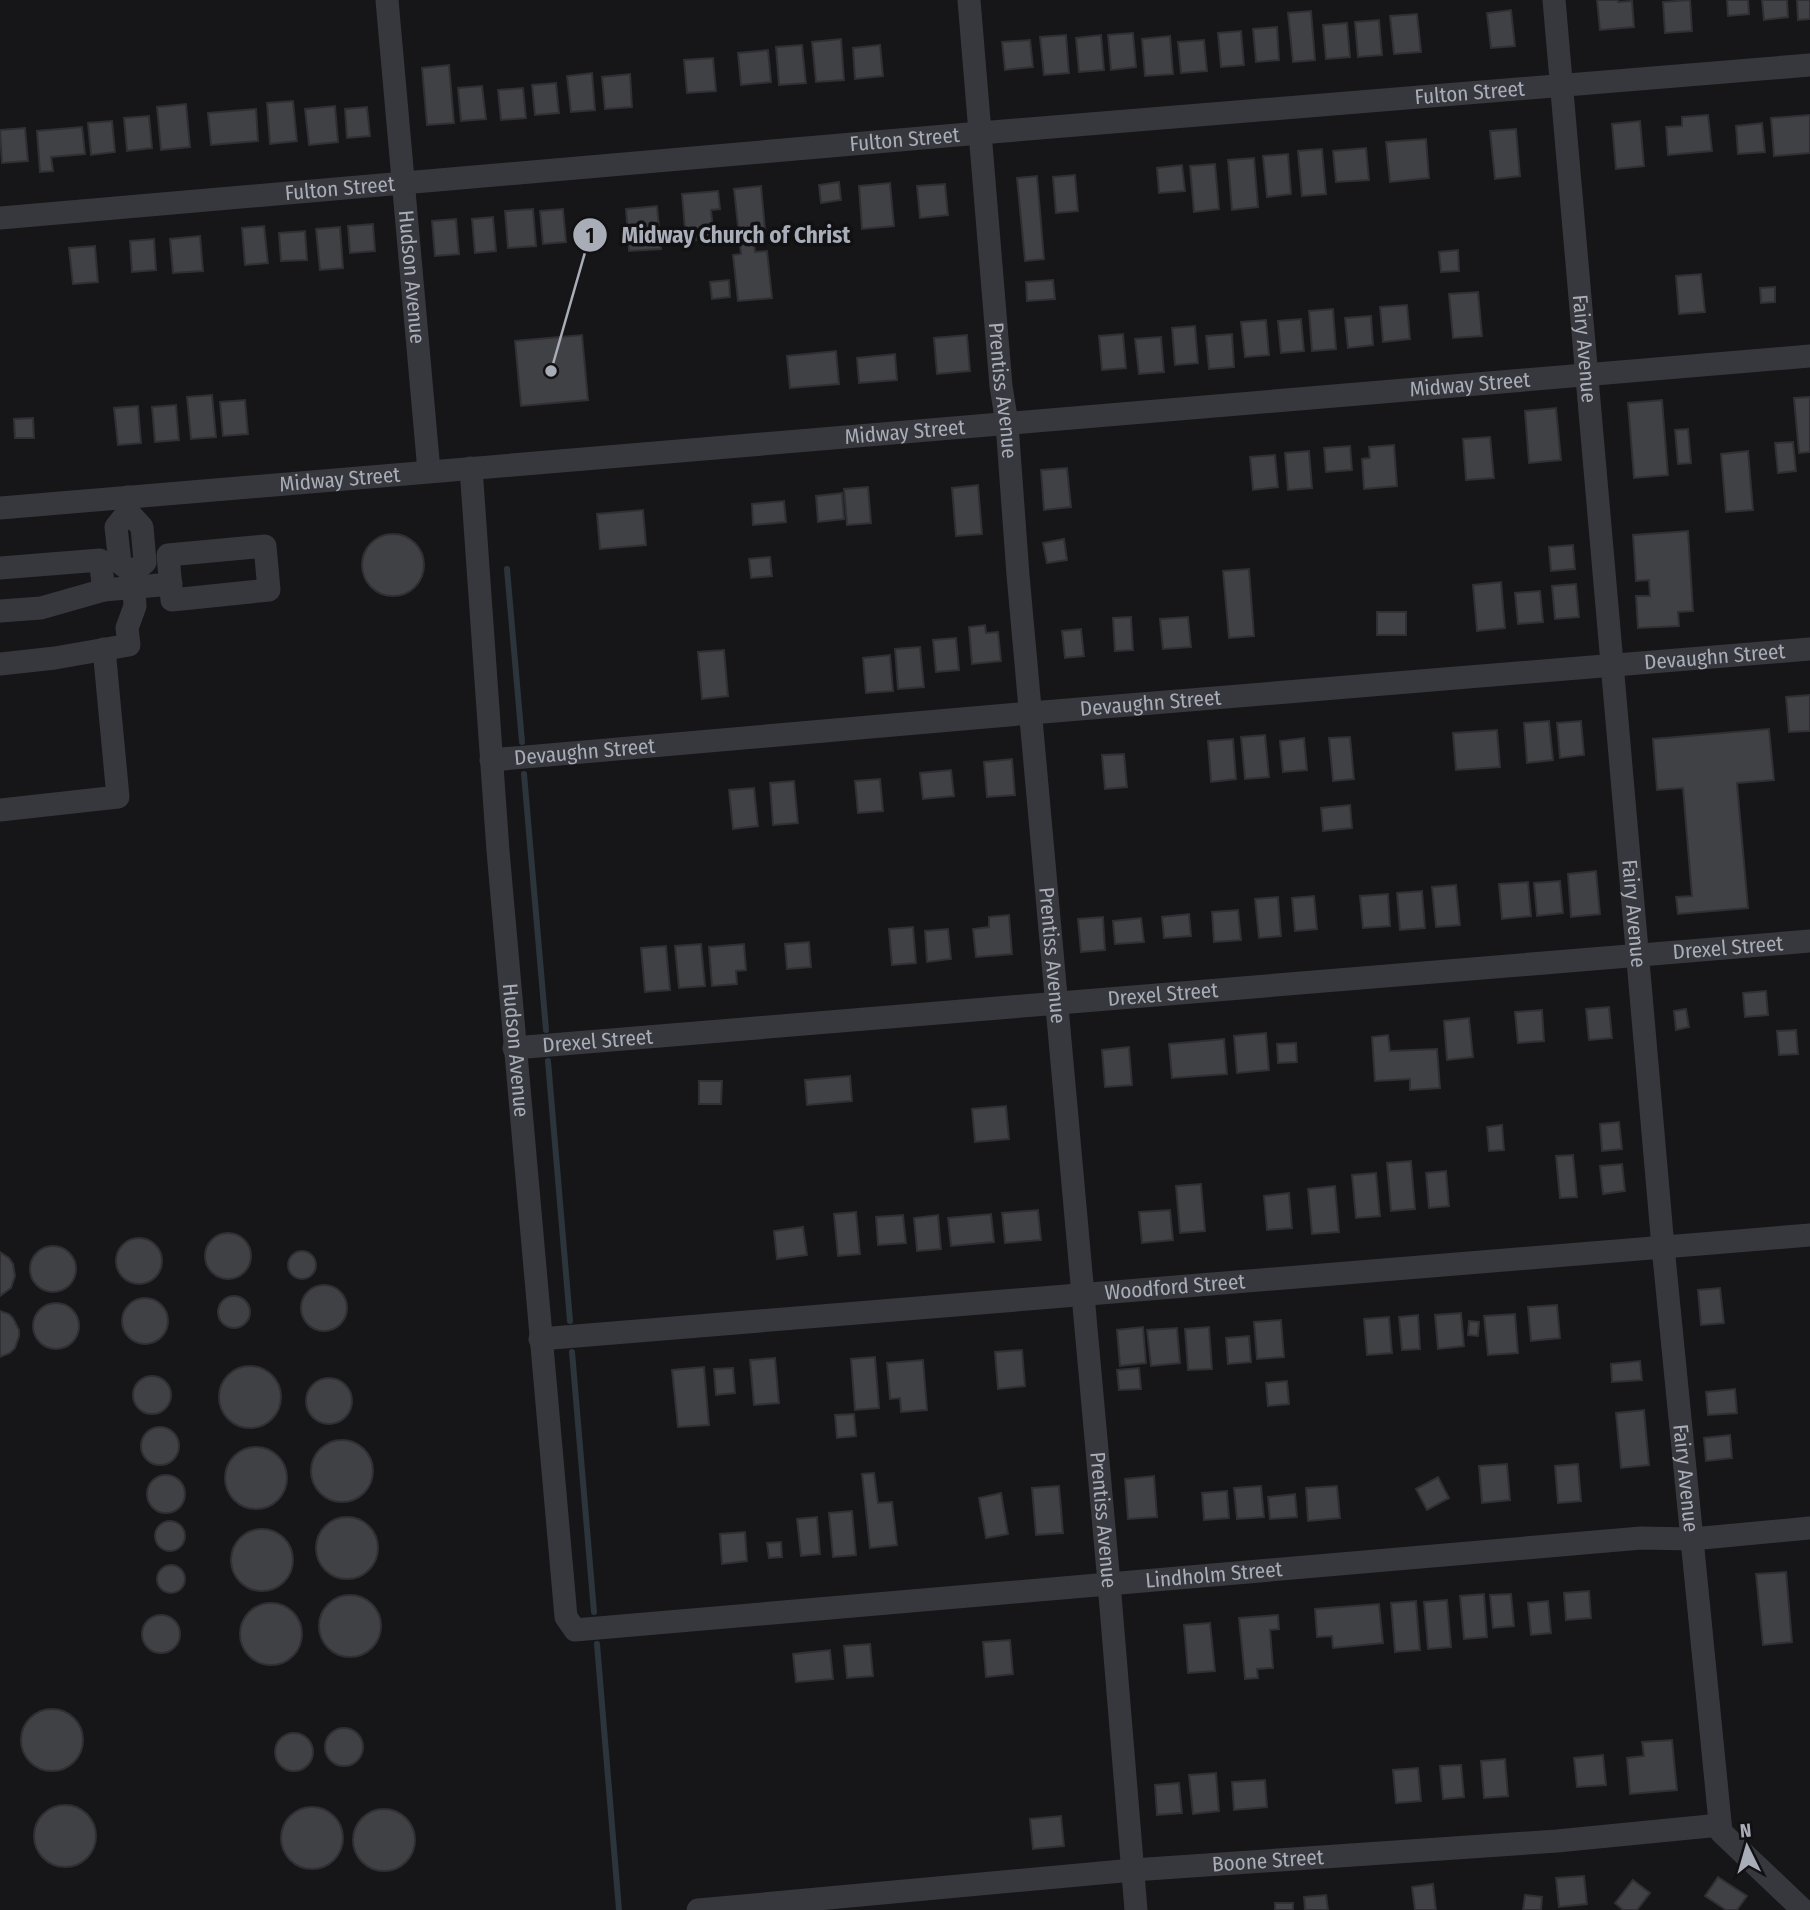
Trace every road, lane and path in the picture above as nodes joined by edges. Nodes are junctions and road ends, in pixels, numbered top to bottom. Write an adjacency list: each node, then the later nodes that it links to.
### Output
1 (387, 0): 7 (street, Hudson Avenue)
2 (969, 0): 6 (street, Prentiss Avenue)
3 (1554, 0): 5 (street, Fairy Avenue)
4 (1810, 65): 5 (street, Fulton Street)
5 (1560, 86): 6 (street, Fulton Street); 10 (street, Fairy Avenue)
6 (980, 134): 7 (street, Fulton Street); 11 (street, Prentiss Avenue)
7 (404, 184): 8 (street, Fulton Street); 13 (street, Hudson Avenue)
8 (0, 218)
9 (1810, 356): 10 (street, Midway Street)
10 (1586, 375): 11 (street, Midway Street); 26 (street, Fairy Avenue)
11 (1006, 424): 12 (street, Midway Street); 27 (street, Prentiss Avenue)
12 (471, 468): 13 (street, Midway Street); 28 (street, Hudson Avenue)
13 (429, 471): 14 (street, Midway Street)
14 (128, 504): 15 (street, Midway Street); 16 (street); 17 (street)
15 (0, 508)
16 (143, 532): 17 (street); 19 (street)
17 (117, 535): 19 (street)
18 (0, 568): 21 (street)
19 (134, 581): 20 (street); 21 (street); 23 (street)
20 (170, 584)
21 (104, 590): 22 (street)
22 (0, 611)
23 (104, 649): 25 (street); 29 (street)
24 (1810, 649): 26 (street, Devaughn Street)
25 (0, 664)
26 (1612, 665): 27 (street, Devaughn Street); 31 (street, Fairy Avenue)
27 (1031, 713): 28 (street, Devaughn Street); 32 (street, Prentiss Avenue)
28 (491, 760): 33 (street, Hudson Avenue)
29 (0, 810)
30 (1810, 941): 31 (street, Drexel Street)
31 (1638, 954): 32 (street, Drexel Street); 35 (street, Fairy Avenue)
32 (1057, 1003): 33 (street, Drexel Street); 36 (street, Prentiss Avenue)
33 (514, 1048): 37 (street, Hudson Avenue)
34 (1810, 1235): 35 (street, Woodford Street)
35 (1663, 1247): 36 (street, Woodford Street); 39 (street, Fairy Avenue)
36 (1083, 1294): 37 (street, Woodford Street); 40 (street, Prentiss Avenue)
37 (540, 1339): 41 (street, Hudson Avenue)
38 (1810, 1528): 39 (street, Lindholm Street)
39 (1692, 1539): 40 (street, Lindholm Street); 42 (street, Fairy Avenue)
40 (1109, 1583): 41 (street, Lindholm Street); 43 (street, Prentiss Avenue)
41 (575, 1630)
42 (1720, 1825): 43 (street, Boone Street); 46 (street)
43 (1133, 1870): 44 (street, Boone Street); 45 (street, Prentiss Avenue)
44 (698, 1910)
45 (1136, 1910)
46 (1803, 1910)

